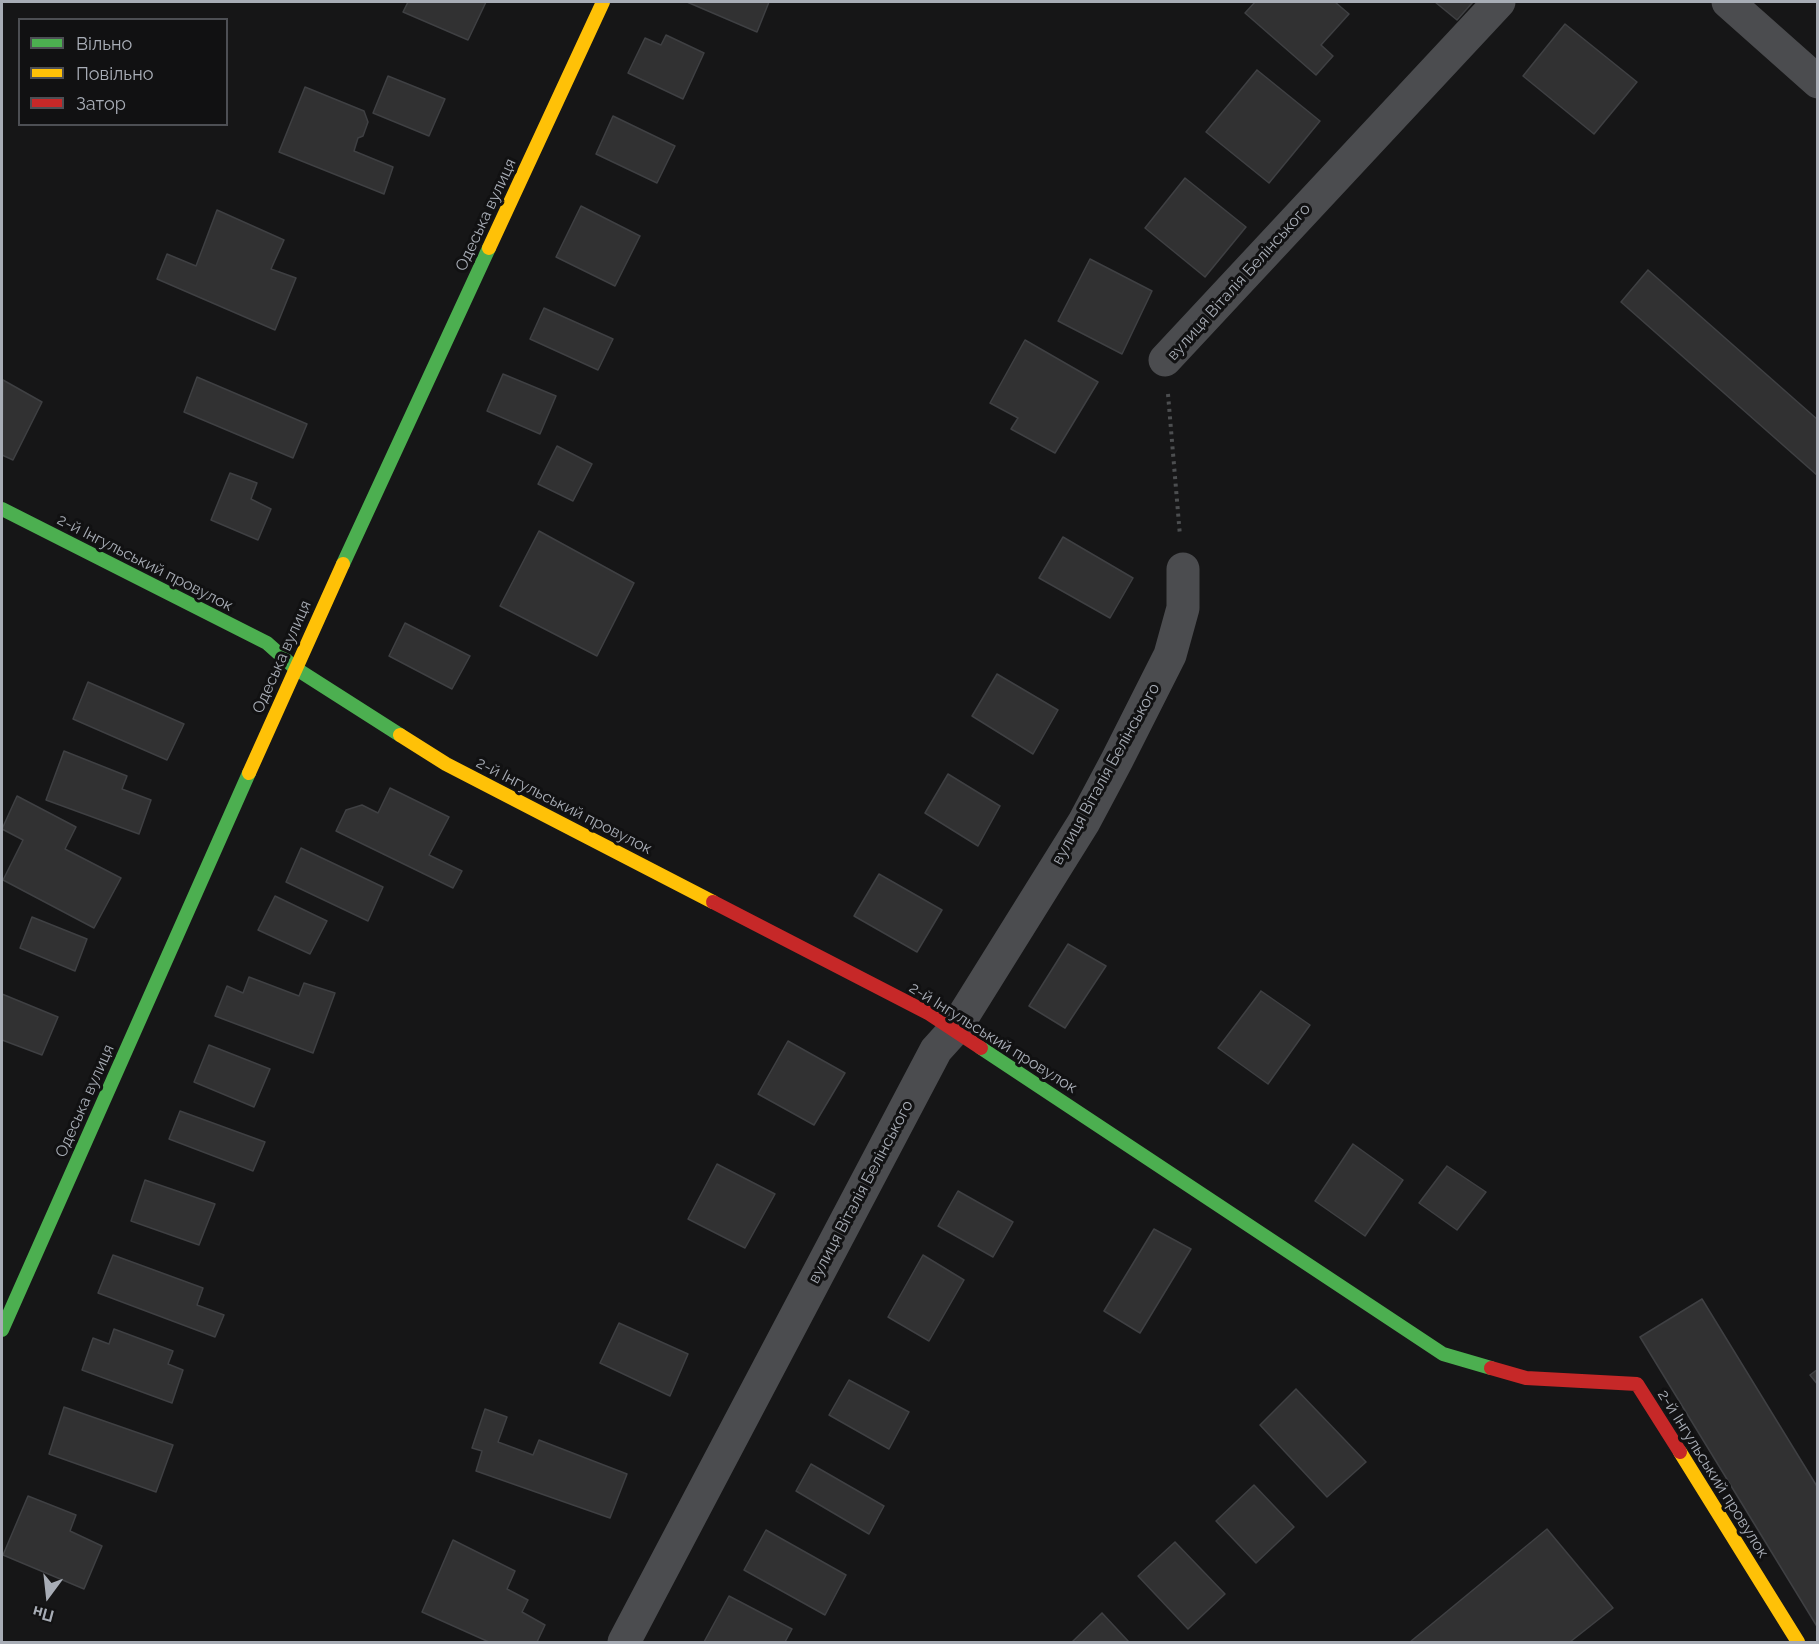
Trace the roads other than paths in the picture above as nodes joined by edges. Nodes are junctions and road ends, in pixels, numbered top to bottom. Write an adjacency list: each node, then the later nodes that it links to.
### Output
1 (603, 2): 8 (street, Одеська вулиця)
2 (1499, 2): 5 (street, вулиця Віталія Белінського)
3 (1728, 2): 4 (street)
4 (1818, 82)
5 (1165, 360)
6 (2, 509): 8 (street, 2-й Інгульський провулок)
7 (1183, 569): 9 (street, вулиця Віталія Белінського)
8 (295, 668): 9 (street, 2-й Інгульський провулок); 10 (street, Одеська вулиця)
9 (955, 1029): 11 (street, вулиця Віталія Белінського); 12 (street, 2-й Інгульський провулок)
10 (2, 1330)
11 (624, 1642)
12 (1798, 1642)

